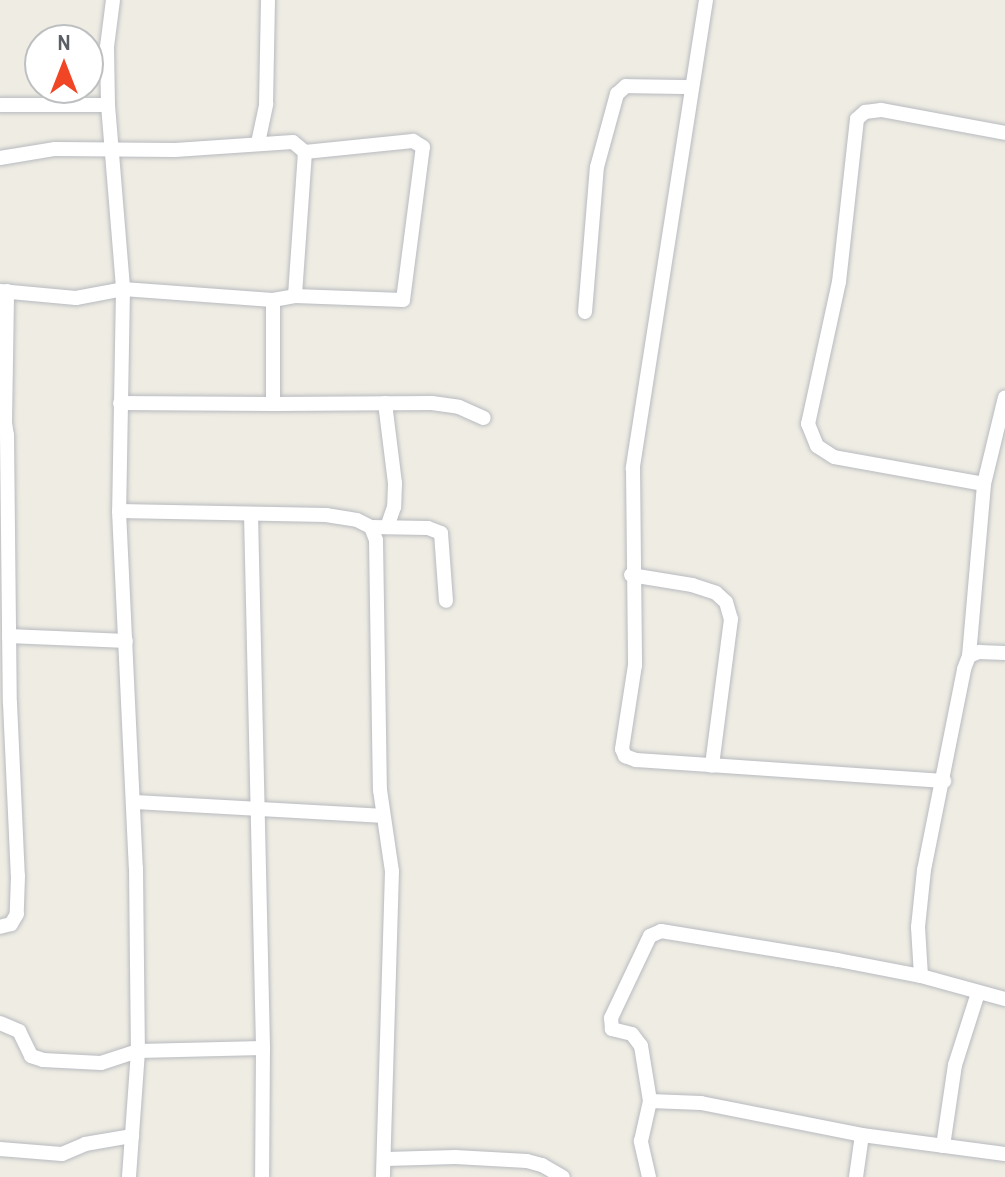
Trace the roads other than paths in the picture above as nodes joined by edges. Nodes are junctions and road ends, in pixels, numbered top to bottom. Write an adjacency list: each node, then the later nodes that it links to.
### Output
1 (113, 0): 6 (street)
2 (268, 0): 8 (street)
3 (706, 0): 4 (street)
4 (691, 87): 16 (street); 28 (street)
5 (0, 105): 6 (street)
6 (108, 105): 9 (street)
7 (1005, 133): 23 (street)
8 (258, 143): 9 (street); 10 (street)
9 (112, 147): 11 (street); 12 (street)
10 (305, 152): 14 (street); 14 (street)
11 (0, 158)
12 (123, 289): 13 (street); 15 (street); 18 (street)
13 (4, 291): 22 (street)
14 (295, 296): 15 (street)
15 (273, 300): 20 (street)
16 (585, 312)
17 (1005, 397): 23 (street)
18 (120, 403): 20 (street); 24 (street)
19 (385, 403): 20 (street); 21 (street); 27 (street)
20 (273, 404)
21 (484, 418)
22 (3, 422): 30 (street)
23 (984, 484): 33 (street)
24 (119, 511): 25 (street); 31 (street)
25 (251, 514): 26 (street); 38 (street)
26 (371, 527): 27 (street); 39 (street)
27 (387, 527): 29 (street)
28 (631, 575): 35 (street); 35 (street)
29 (446, 601)
30 (9, 636): 31 (street); 34 (street)
31 (126, 641): 37 (street)
32 (1005, 653): 33 (street)
33 (969, 656): 36 (street)
34 (5, 703): 40 (street)
35 (712, 766): 36 (street)
36 (944, 781): 41 (street)
37 (133, 802): 38 (street); 46 (street)
38 (256, 810): 39 (street); 45 (street)
39 (383, 816): 53 (street)
40 (0, 927)
41 (921, 976): 42 (street); 47 (street)
42 (978, 993): 43 (street); 50 (street)
43 (1005, 999)
44 (0, 1023): 46 (street)
45 (263, 1048): 46 (street); 55 (street)
46 (138, 1051): 49 (street)
47 (650, 1101): 48 (street); 58 (street)
48 (862, 1135): 50 (street); 59 (street)
49 (132, 1136): 51 (street); 54 (street)
50 (943, 1146): 52 (street)
51 (0, 1149)
52 (1005, 1154)
53 (386, 1159): 56 (street); 57 (street)
54 (129, 1177)
55 (262, 1177)
56 (383, 1177)
57 (563, 1177)
58 (649, 1177)
59 (856, 1177)

